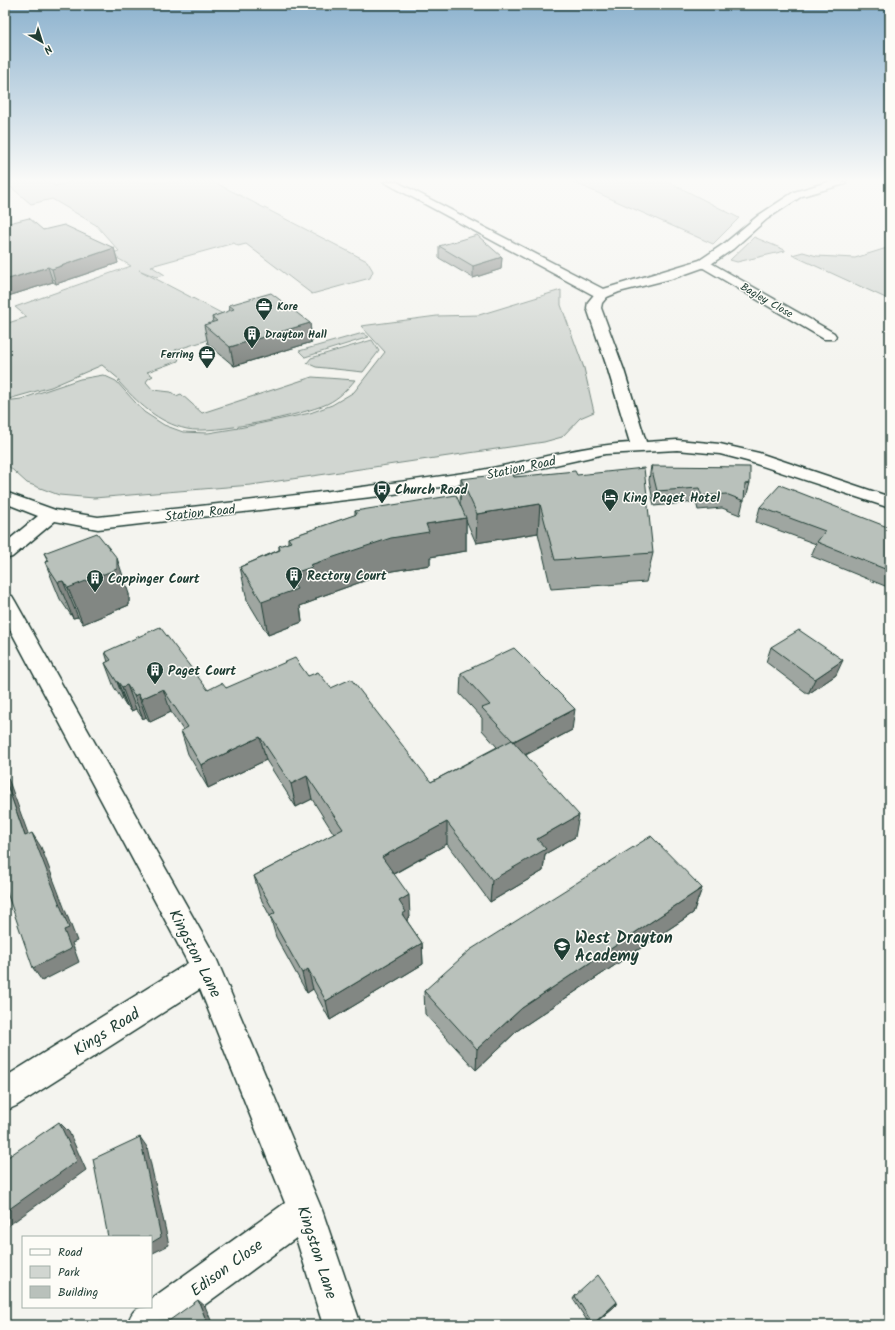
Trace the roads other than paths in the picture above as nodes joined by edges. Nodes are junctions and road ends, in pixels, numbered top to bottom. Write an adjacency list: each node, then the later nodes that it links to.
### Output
1 (507, 244): 4 (street)
2 (731, 244): 3 (street)
3 (704, 263): 4 (street); 5 (street, Bagley Close)
4 (602, 294): 6 (street)
5 (829, 336)
6 (639, 446): 8 (street, Station Road); 9 (street, Station Road)
7 (5, 497): 9 (street, Station Road)
8 (890, 503)
9 (51, 515): 10 (street)
10 (5, 553)
11 (5, 601): 12 (street, Kingston Lane)
12 (206, 968): 13 (street, Kings Road); 14 (street, Kingston Lane)
13 (5, 1095)
14 (305, 1210): 15 (street, Edison Close); 16 (street, Kingston Lane)
15 (146, 1325)
16 (342, 1325)

